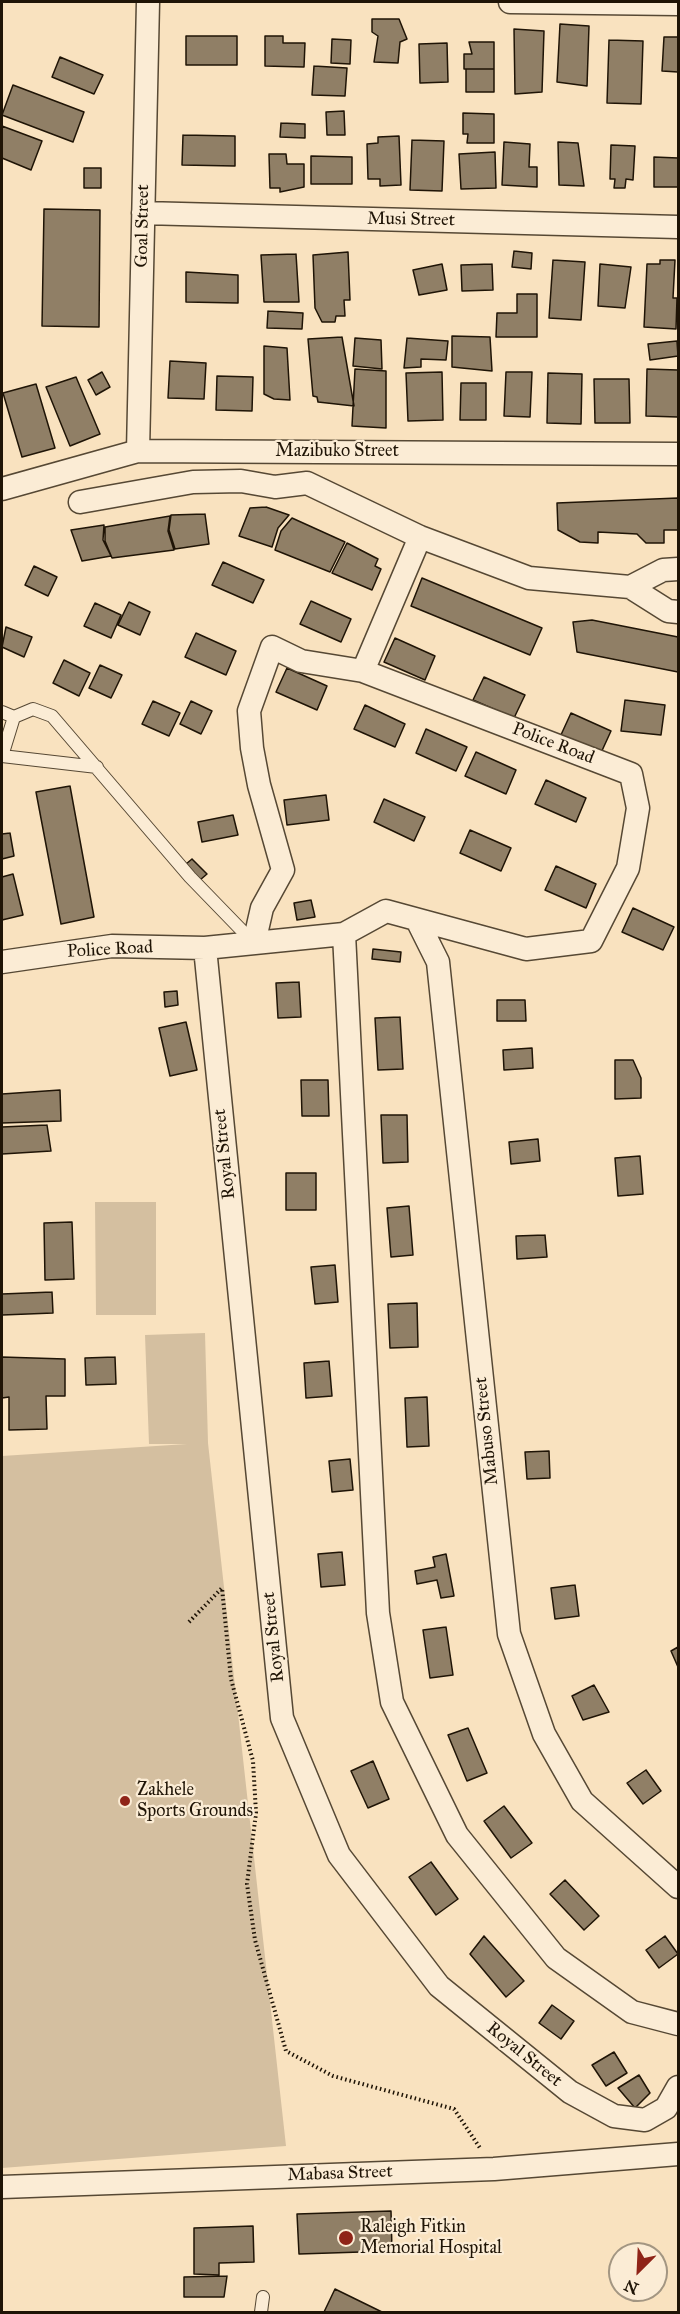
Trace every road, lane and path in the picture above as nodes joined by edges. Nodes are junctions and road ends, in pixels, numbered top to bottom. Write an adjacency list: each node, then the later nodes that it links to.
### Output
1 (148, 2): 4 (street, Goal Street)
2 (510, 2): 3 (street)
3 (678, 4)
4 (143, 213): 5 (street, Musi Street); 6 (street, Goal Street)
5 (678, 227)
6 (138, 451): 7 (street, Mazibuko Street); 8 (street, Mazibuko Street)
7 (678, 454)
8 (2, 489)
9 (80, 502): 10 (street)
10 (420, 537): 12 (street); 14 (street)
11 (678, 569): 12 (street)
12 (630, 588): 13 (street)
13 (678, 612)
14 (363, 671): 19 (street, Police Road); 21 (street, Police Road)
15 (2, 712): 16 (lane)
16 (14, 717): 17 (lane); 18 (lane)
17 (2, 756): 18 (lane)
18 (97, 767): 21 (lane)
19 (418, 922): 20 (street, Police Road); 25 (street, Mabuso Street)
20 (344, 934): 21 (street, Police Road); 26 (street)
21 (254, 943): 22 (street, Police Road)
22 (205, 948): 23 (street, Police Road); 27 (street, Royal Street)
23 (2, 962)
24 (189, 1623): 29 (path)
25 (678, 1887)
26 (678, 2024)
27 (678, 2087)
28 (678, 2154): 29 (street, Mabasa Street)
29 (494, 2169): 30 (street, Mabasa Street)
30 (2, 2187)
31 (263, 2297): 32 (lane)
32 (261, 2313)

